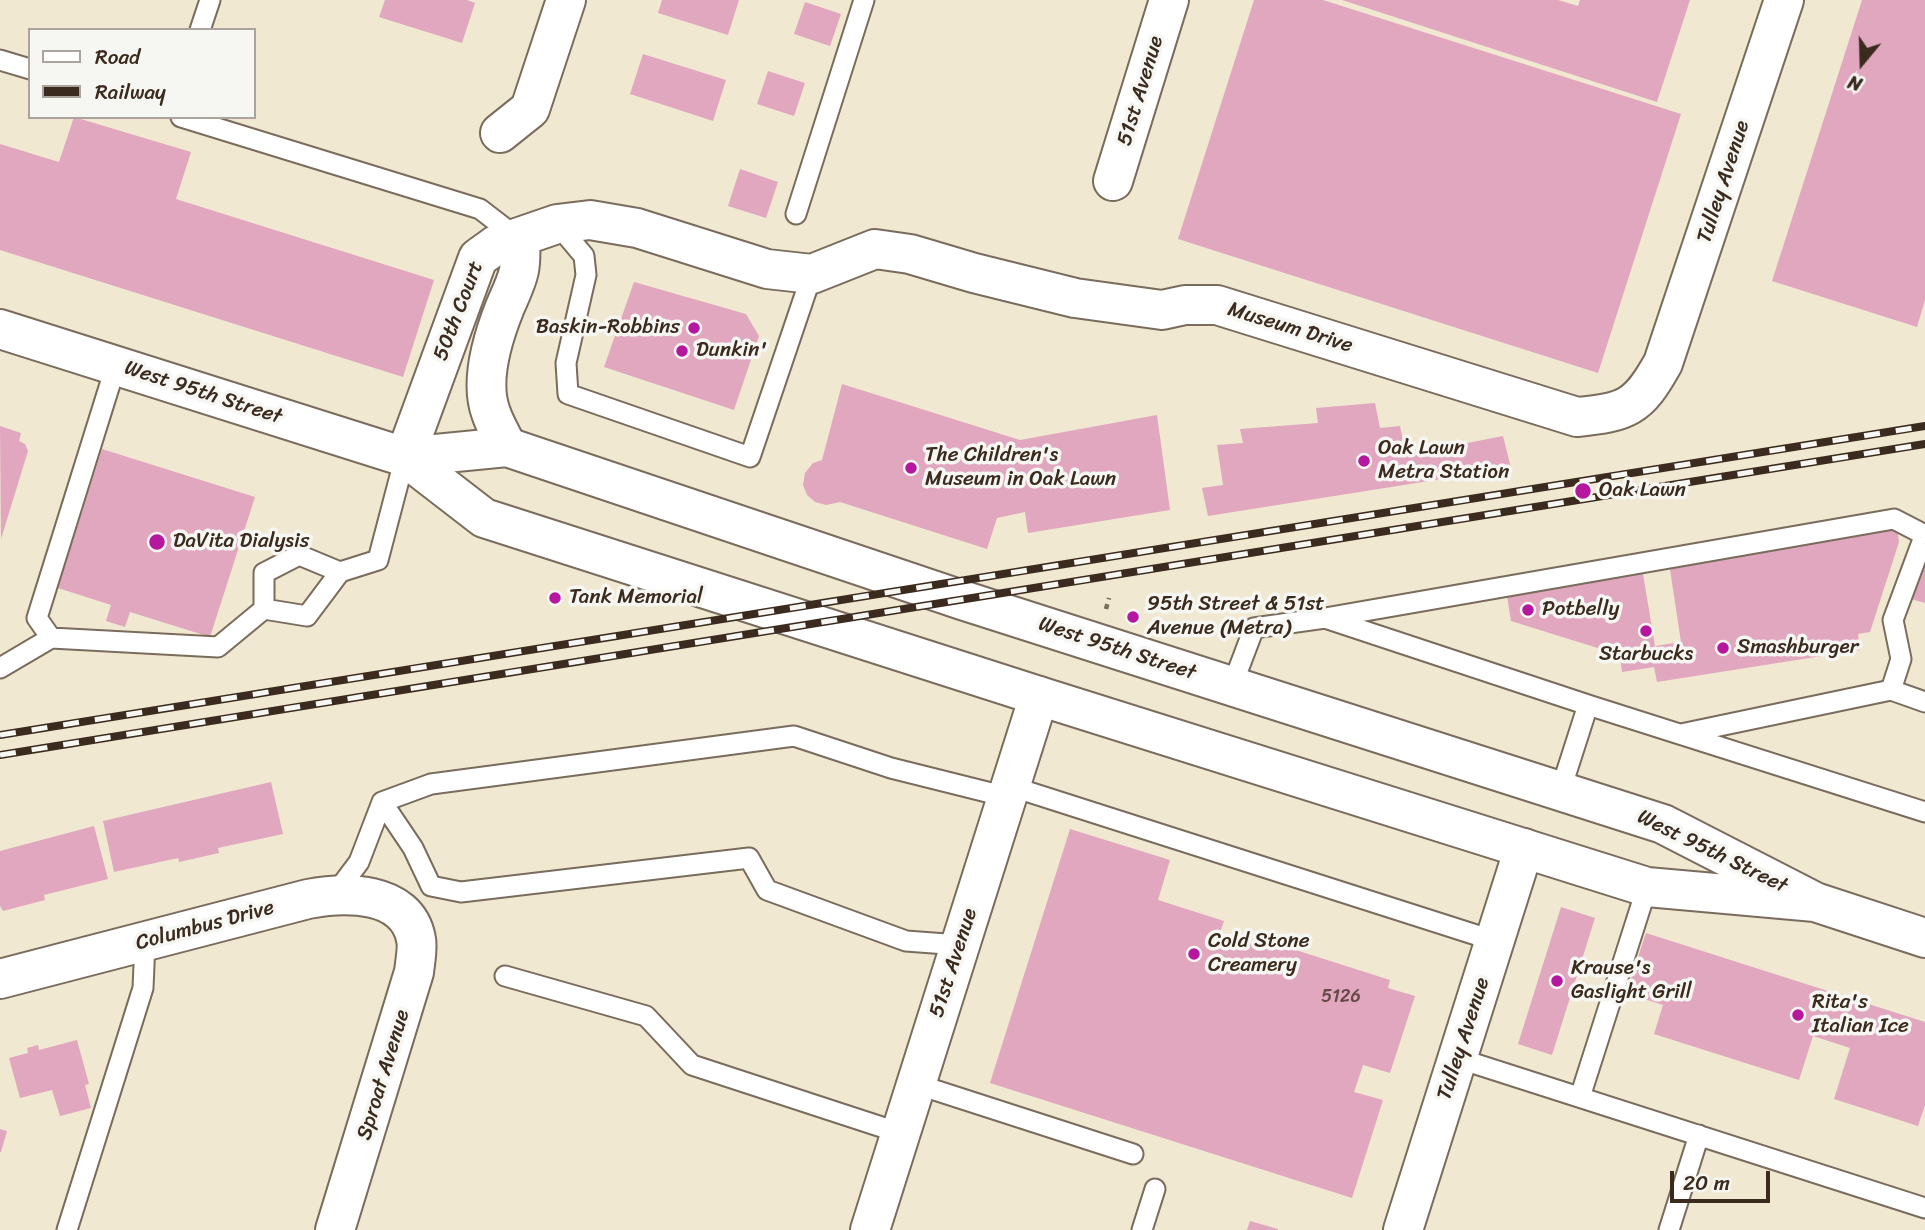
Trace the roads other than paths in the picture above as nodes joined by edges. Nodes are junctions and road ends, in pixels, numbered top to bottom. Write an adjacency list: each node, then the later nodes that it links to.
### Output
1 (210, 0): 6 (lane)
2 (566, 0): 10 (street)
3 (864, 0): 12 (lane)
4 (1170, 0): 11 (street, 51st Avenue)
5 (1784, 0): 17 (street, Tulley Avenue)
6 (201, 28)
7 (0, 60): 8 (lane)
8 (28, 68)
9 (188, 119): 14 (lane)
10 (500, 133)
11 (1113, 181)
12 (796, 214)
13 (557, 224): 14 (street); 15 (street); 15 (lane)
14 (520, 239): 19 (street, 50th Court); 20 (street, 50th Court)
15 (812, 274): 17 (street, Museum Drive)
16 (0, 329): 18 (street, West 95th Street)
17 (1663, 363)
18 (116, 365): 20 (street, West 95th Street); 25 (lane)
19 (507, 447): 20 (street, West 95th Street); 27 (street, West 95th Street)
20 (405, 457): 22 (lane); 29 (street, West 95th Street)
21 (1924, 534): 24 (lane); 28 (lane)
22 (340, 572): 23 (lane); 23 (lane)
23 (264, 609): 25 (lane)
24 (1325, 618): 27 (lane); 31 (lane)
25 (51, 638): 26 (lane)
26 (0, 668)
27 (1232, 686): 33 (street, West 95th Street)
28 (1891, 690): 30 (lane); 32 (lane)
29 (1039, 696): 34 (street, 51st Avenue); 37 (street, West 95th Street)
30 (1925, 702)
31 (1588, 705): 32 (lane); 33 (lane)
32 (1680, 734): 36 (lane)
33 (1561, 789): 40 (street, West 95th Street)
34 (1008, 792): 35 (lane); 43 (lane); 45 (street, 51st Avenue)
35 (383, 802): 39 (lane); 45 (lane)
36 (1925, 812)
37 (1524, 848): 38 (street, West 95th Street); 43 (street, Tulley Avenue)
38 (1647, 887): 40 (street, West 95th Street); 50 (lane)
39 (335, 894): 41 (street, Columbus Drive); 44 (street, Columbus Drive)
40 (1815, 902): 42 (street, West 95th Street)
41 (407, 919): 57 (street, Sproat Avenue)
42 (1925, 938)
43 (1495, 941): 48 (street, Tulley Avenue)
44 (145, 942): 47 (street, Columbus Drive); 56 (lane)
45 (960, 945): 49 (street, 51st Avenue)
46 (505, 976): 51 (lane)
47 (0, 979)
48 (1457, 1058): 50 (lane); 60 (street, Tulley Avenue)
49 (916, 1084): 51 (street, 51st Avenue); 53 (lane)
50 (1580, 1097): 52 (lane)
51 (900, 1133): 58 (street, 51st Avenue)
52 (1699, 1135): 55 (lane); 61 (lane)
53 (1133, 1154)
54 (1155, 1189): 59 (lane)
55 (1925, 1208)
56 (67, 1230)
57 (335, 1230)
58 (870, 1230)
59 (1142, 1230)
60 (1402, 1230)
61 (1669, 1230)

